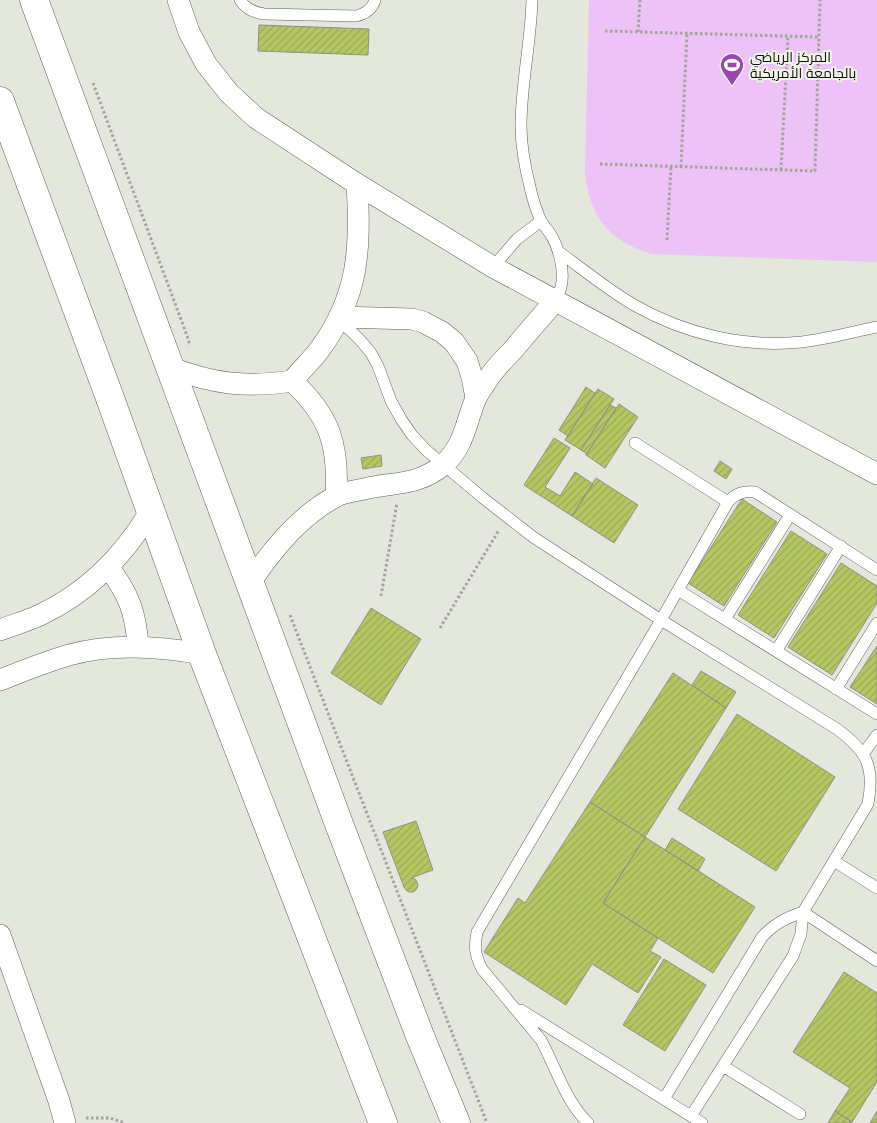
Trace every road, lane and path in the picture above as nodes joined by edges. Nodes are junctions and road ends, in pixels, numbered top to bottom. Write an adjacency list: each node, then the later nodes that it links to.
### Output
1 (34, 0): 26 (main road)
2 (178, 0): 18 (street)
3 (240, 0): 4 (lane)
4 (375, 0)
5 (532, 0): 19 (lane)
6 (640, 0): 9 (path)
7 (820, 0): 12 (path)
8 (605, 31): 9 (path)
9 (638, 32): 10 (path)
10 (687, 33): 11 (path); 16 (path)
11 (788, 36): 12 (path); 17 (path)
12 (819, 37): 17 (path)
13 (0, 101): 35 (main road)
14 (600, 164): 15 (path)
15 (671, 166): 16 (path); 20 (path)
16 (681, 167): 17 (path)
17 (781, 170)
18 (357, 184): 22 (street); 24 (street)
19 (541, 221): 21 (lane); 22 (lane)
20 (667, 240)
21 (559, 252): 23 (lane); 25 (lane)
22 (493, 267): 23 (street)
23 (555, 301): 28 (street); 31 (street)
24 (338, 320): 27 (street); 28 (street); 30 (lane)
25 (877, 326)
26 (169, 367): 27 (street); 41 (main road)
27 (292, 381): 33 (street)
28 (476, 398): 30 (street)
29 (635, 443): 34 (lane)
30 (444, 465): 32 (street); 37 (lane)
31 (877, 474)
32 (400, 483): 33 (street); 43 (path)
33 (336, 496): 41 (street)
34 (728, 502): 36 (lane); 42 (lane)
35 (151, 510): 39 (street); 52 (main road)
36 (790, 515): 38 (lane); 45 (lane)
37 (507, 517): 46 (lane); 48 (path)
38 (841, 546): 40 (lane); 51 (lane)
39 (108, 567): 49 (street); 50 (street)
40 (877, 570)
41 (250, 583): 44 (main road)
42 (678, 590): 45 (lane); 46 (lane)
43 (381, 596)
44 (262, 616): 71 (main road); 72 (path)
45 (725, 619): 51 (lane)
46 (661, 620): 57 (lane); 63 (lane)
47 (877, 623): 54 (lane)
48 (440, 628)
49 (0, 630)
50 (138, 647): 52 (street); 53 (street)
51 (776, 651): 54 (lane)
52 (202, 654): 70 (main road)
53 (0, 680)
54 (836, 689): 55 (lane)
55 (877, 714)
56 (877, 735): 57 (lane)
57 (863, 754): 58 (lane)
58 (834, 861): 59 (lane); 60 (lane)
59 (877, 888)
60 (804, 912): 62 (lane); 64 (lane); 65 (lane)
61 (0, 935): 68 (street)
62 (877, 961)
63 (512, 1005): 65 (lane); 73 (lane)
64 (723, 1066): 66 (lane); 67 (lane)
65 (664, 1099): 67 (lane)
66 (800, 1114)
67 (691, 1116): 74 (lane)
68 (64, 1120): 69 (path)
69 (124, 1123)
70 (383, 1123)
71 (456, 1123)
72 (486, 1123)
73 (588, 1123)
74 (702, 1123)

